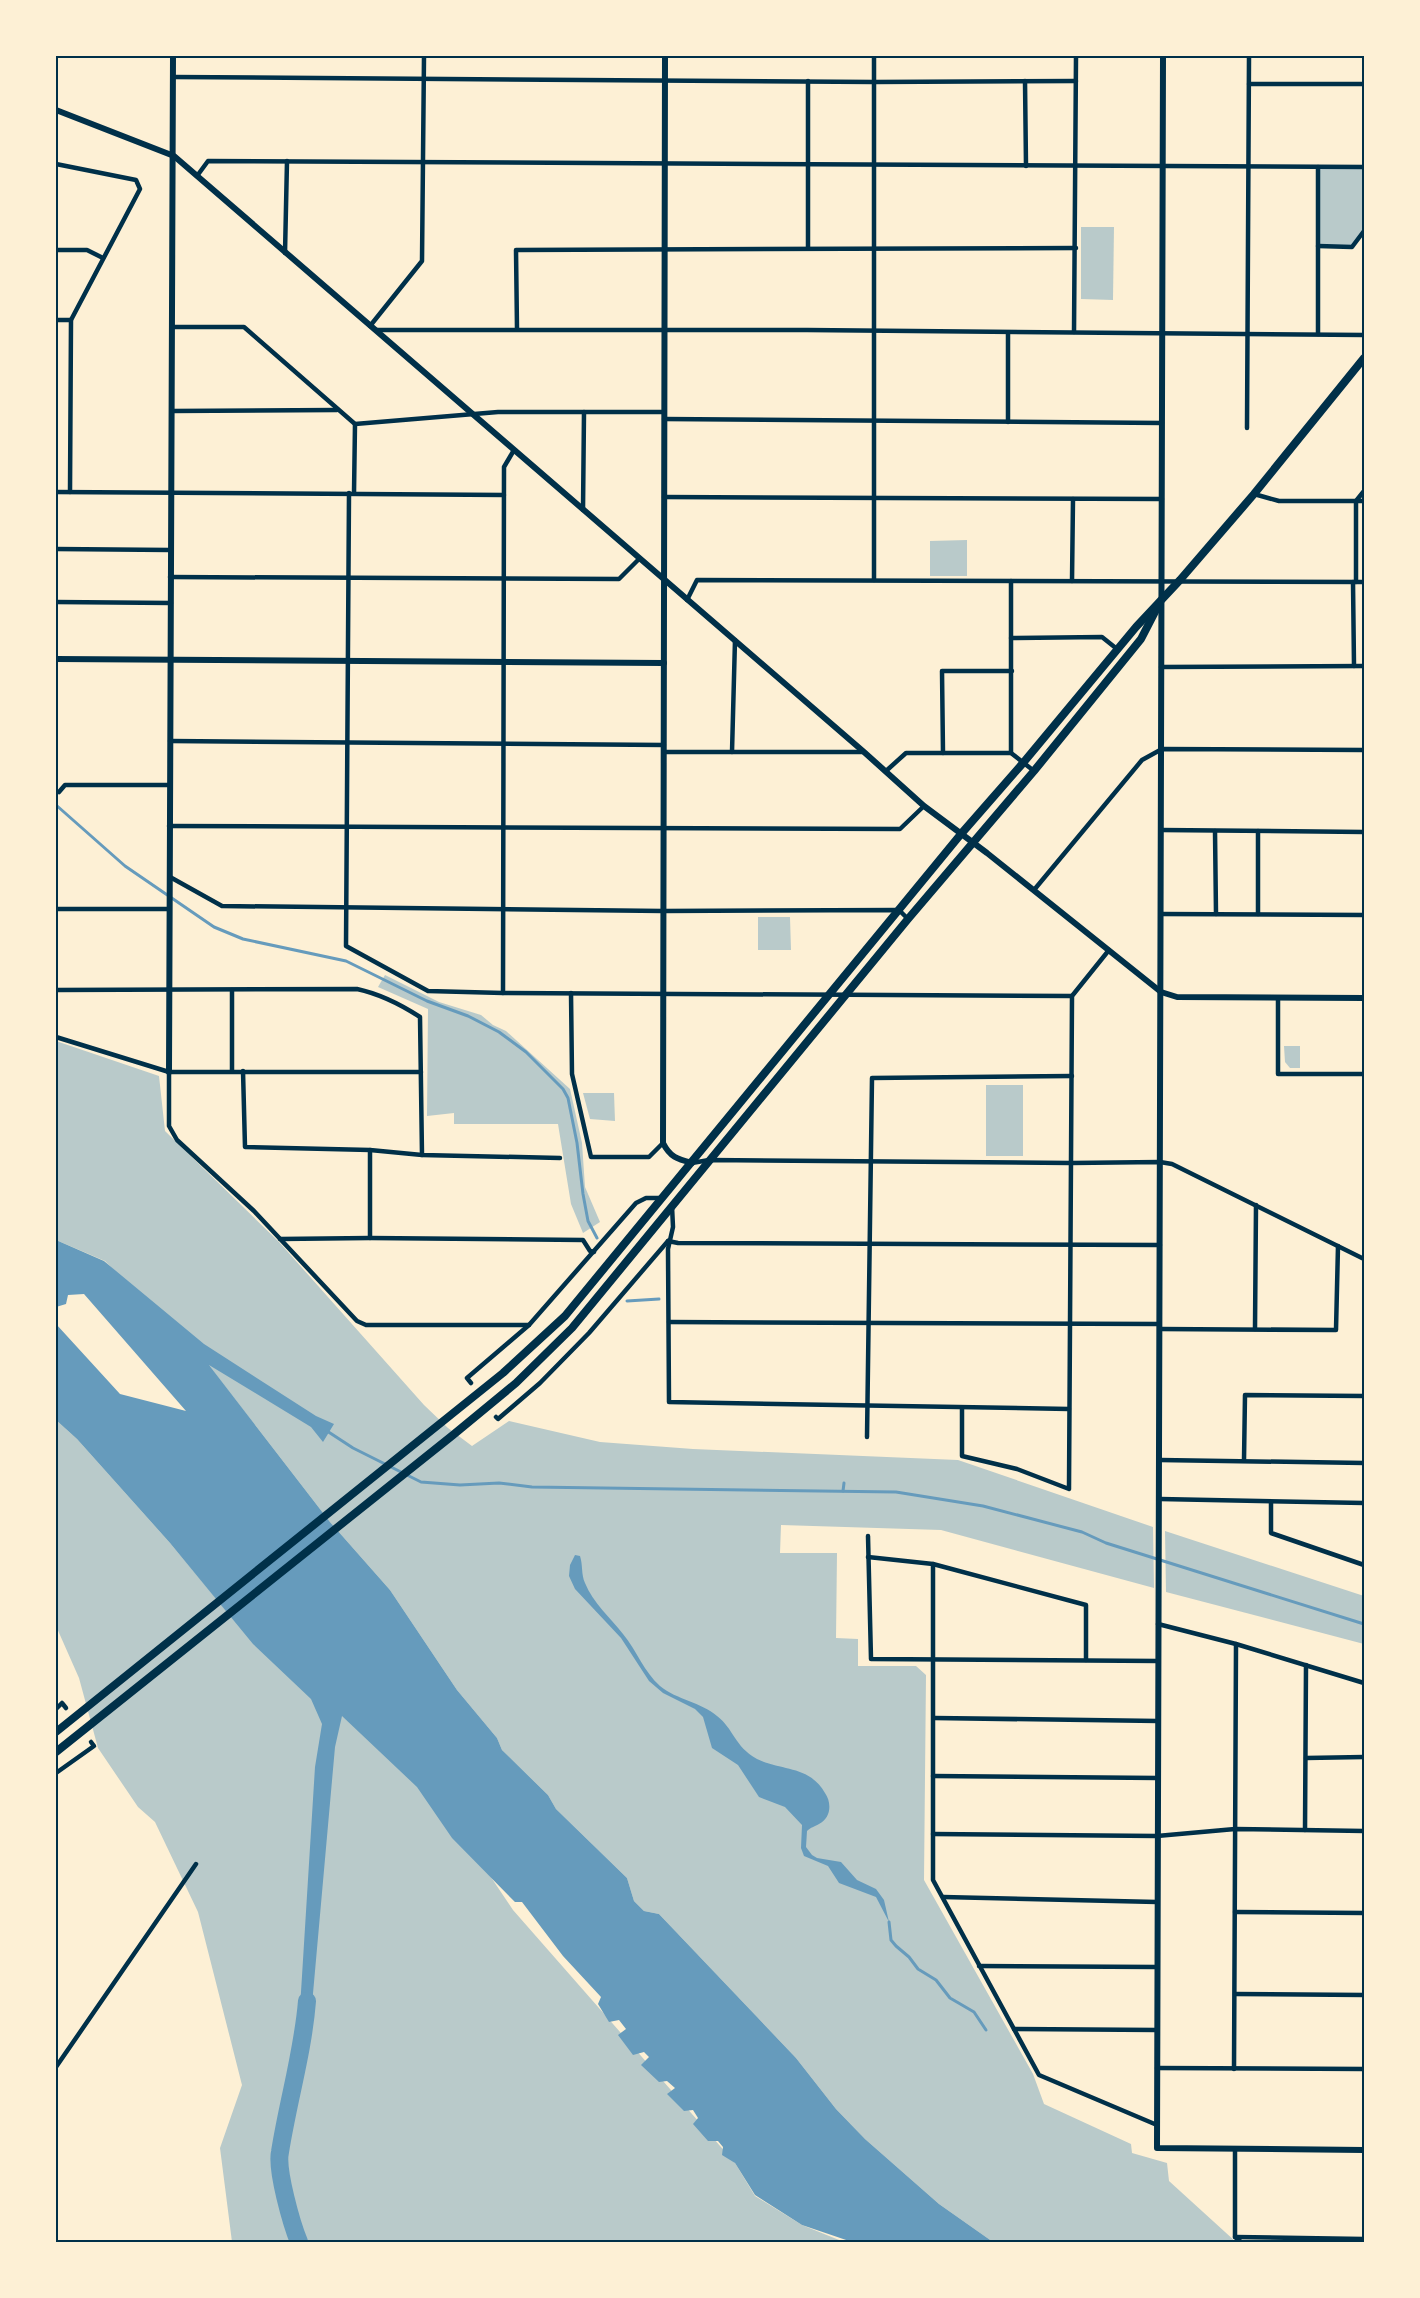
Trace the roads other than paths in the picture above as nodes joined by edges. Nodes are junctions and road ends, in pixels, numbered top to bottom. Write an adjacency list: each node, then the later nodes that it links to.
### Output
1 (173, 56): 8 (street)
2 (424, 56): 9 (street)
3 (665, 56): 10 (street)
4 (874, 56): 14 (street)
5 (1076, 56): 13 (street)
6 (1163, 56): 27 (street)
7 (1249, 56): 15 (street)
8 (173, 77): 9 (street); 18 (street)
9 (424, 79): 10 (street); 20 (street)
10 (665, 81): 11 (street); 22 (street)
11 (808, 81): 14 (street); 23 (street)
12 (1025, 81): 13 (street); 14 (street); 25 (street)
13 (1076, 81): 26 (street)
14 (874, 82): 24 (street)
15 (1249, 84): 16 (street); 28 (street)
16 (1365, 84)
17 (56, 110): 18 (street)
18 (174, 156): 31 (street); 44 (street)
19 (287, 161): 20 (street); 31 (street); 39 (street)
20 (423, 162): 22 (street); 43 (street)
21 (56, 164): 40 (street)
22 (664, 164): 23 (street); 37 (street)
23 (808, 165): 24 (street); 34 (street)
24 (874, 165): 25 (street); 35 (street)
25 (1026, 166): 26 (street)
26 (1076, 166): 27 (street); 36 (street)
27 (1163, 167): 28 (street); 50 (street)
28 (1247, 167): 29 (street); 52 (street)
29 (1318, 167): 30 (street); 33 (street)
30 (1365, 167)
31 (197, 176): 39 (street)
32 (1365, 231): 33 (street)
33 (1318, 246): 53 (street)
34 (808, 248): 35 (street); 37 (street)
35 (874, 248): 36 (street); 48 (street)
36 (1076, 248): 49 (street)
37 (665, 249): 45 (street); 47 (street)
38 (56, 250): 40 (street)
39 (285, 253): 43 (street)
40 (103, 258): 42 (street)
41 (56, 320): 42 (street)
42 (71, 320): 69 (street)
43 (370, 326): 46 (street)
44 (172, 327): 56 (street); 57 (street)
45 (516, 329): 46 (street); 47 (street)
46 (376, 330): 59 (street)
47 (663, 331): 48 (street); 60 (street)
48 (873, 331): 51 (street); 61 (street)
49 (1074, 332): 50 (street); 51 (street)
50 (1162, 332): 52 (street); 63 (street)
51 (1008, 333): 62 (street)
52 (1248, 334): 53 (street); 65 (street)
53 (1318, 334): 54 (street)
54 (1365, 335)
55 (1365, 358): 73 (main road)
56 (337, 410): 57 (street); 64 (street)
57 (172, 411): 70 (street)
58 (584, 412): 59 (street); 60 (street); 80 (street)
59 (473, 415): 64 (street); 66 (street)
60 (664, 415): 61 (street); 74 (street)
61 (874, 421): 62 (street); 75 (street)
62 (1008, 422): 63 (street)
63 (1162, 423): 77 (street)
64 (355, 424): 71 (street)
65 (1247, 428)
66 (514, 450): 72 (street); 80 (street)
67 (1365, 491): 78 (street)
68 (56, 492): 69 (street)
69 (70, 492): 70 (street)
70 (172, 493): 71 (street); 82 (street)
71 (351, 493): 72 (street); 85 (street)
72 (504, 495): 86 (street)
73 (1254, 495): 78 (street); 90 (main road)
74 (664, 497): 75 (street); 87 (street)
75 (873, 498): 76 (street); 88 (street)
76 (1073, 499): 77 (street); 92 (street)
77 (1162, 499): 89 (street)
78 (1356, 501): 79 (street); 93 (street)
79 (1365, 501)
80 (583, 510): 83 (street)
81 (56, 549): 82 (street)
82 (170, 550): 84 (street)
83 (639, 559): 86 (street); 87 (street)
84 (170, 577): 85 (street); 98 (street)
85 (348, 578): 86 (street); 104 (street)
86 (504, 578): 105 (street)
87 (663, 579): 96 (street); 106 (street)
88 (874, 580): 91 (street); 96 (street)
89 (1162, 580): 90 (street); 92 (street); 95 (street)
90 (1180, 580): 93 (street); 95 (main road)
91 (1011, 581): 92 (street); 99 (street)
92 (1072, 581)
93 (1355, 582): 94 (street); 107 (street)
94 (1365, 582)
95 (1162, 599): 101 (main road); 109 (street); 123 (main road)
96 (687, 600): 100 (street)
97 (56, 602): 98 (street)
98 (171, 603): 103 (street)
99 (1011, 638): 101 (street); 110 (street)
100 (735, 640): 117 (street); 118 (street)
101 (1117, 649): 121 (main road)
102 (56, 659): 103 (street)
103 (171, 659): 104 (street); 111 (street)
104 (347, 660): 105 (street); 112 (street)
105 (504, 661): 106 (street); 113 (street)
106 (664, 663): 114 (street)
107 (1354, 666): 108 (street); 109 (street)
108 (1365, 666)
109 (1161, 667): 115 (street)
110 (1012, 671): 119 (street); 120 (street)
111 (170, 741): 112 (street); 124 (street)
112 (347, 742): 113 (street); 128 (street)
113 (504, 744): 114 (street); 129 (street)
114 (664, 748): 117 (street); 130 (street)
115 (1162, 749): 116 (street); 131 (street); 138 (street)
116 (1365, 750)
117 (732, 752): 118 (street)
118 (864, 752): 122 (street)
119 (943, 753): 120 (street); 122 (street)
120 (1011, 753): 121 (street)
121 (1023, 764): 123 (street); 135 (main road)
122 (886, 771): 126 (street)
123 (1034, 771): 136 (main road)
124 (170, 785): 125 (street); 127 (street)
125 (59, 792)
126 (924, 806): 130 (street); 135 (street)
127 (169, 826): 128 (street); 137 (street)
128 (346, 826): 129 (street); 140 (street)
129 (504, 826): 130 (street); 141 (street)
130 (664, 828): 144 (street)
131 (1161, 830): 132 (street); 145 (street)
132 (1215, 831): 133 (street); 146 (street)
133 (1258, 831): 134 (street); 147 (street)
134 (1365, 832)
135 (961, 834): 136 (street); 143 (main road)
136 (972, 842): 138 (street); 149 (main road)
137 (170, 877): 139 (street); 140 (street)
138 (1034, 891): 150 (street)
139 (169, 906): 142 (street); 152 (street)
140 (346, 907): 141 (street); 154 (street)
141 (504, 908): 144 (street); 154 (street)
142 (56, 909)
143 (899, 910): 144 (street); 149 (street); 158 (main road)
144 (663, 911): 157 (street)
145 (1161, 914): 146 (street); 156 (street)
146 (1216, 914): 147 (street)
147 (1258, 914): 148 (street)
148 (1365, 915)
149 (908, 919): 159 (main road)
150 (1109, 950): 156 (street); 160 (street)
151 (56, 990): 152 (street)
152 (169, 990): 153 (street); 164 (street)
153 (232, 990): 165 (street); 167 (street)
154 (503, 993): 155 (street)
155 (571, 993): 157 (street); 170 (street)
156 (1161, 993): 161 (street); 176 (street)
157 (662, 994): 158 (street); 170 (street)
158 (828, 995): 159 (street); 177 (main road)
159 (846, 996): 160 (street); 174 (main road)
160 (1072, 996): 169 (street)
161 (1278, 998): 162 (street); 168 (street)
162 (1365, 998)
163 (56, 1037): 164 (street)
164 (169, 1071): 165 (street); 183 (street)
165 (232, 1071): 166 (street)
166 (243, 1071): 167 (street); 171 (street)
167 (421, 1072): 172 (street)
168 (1365, 1074)
169 (1072, 1076): 175 (street); 178 (street)
170 (663, 1143): 177 (street)
171 (370, 1150): 172 (street); 182 (street)
172 (422, 1155): 173 (street)
173 (560, 1158)
174 (710, 1160): 175 (street); 177 (street); 180 (main road)
175 (869, 1161): 178 (street); 185 (street)
176 (1160, 1162): 178 (street); 181 (street); 187 (street)
177 (692, 1163): 179 (main road)
178 (1071, 1164): 186 (street)
179 (663, 1198): 190 (street); 228 (main road)
180 (672, 1204): 184 (street); 230 (main road)
181 (1256, 1205): 188 (street); 197 (street)
182 (370, 1238): 183 (street); 190 (street)
183 (280, 1239): 195 (street)
184 (668, 1241): 185 (street); 192 (street); 203 (street)
185 (869, 1244): 186 (street); 193 (street)
186 (1071, 1245): 187 (street); 194 (street)
187 (1160, 1245): 196 (street)
188 (1338, 1246): 191 (street); 197 (street)
189 (1365, 1249): 191 (street)
190 (594, 1252): 195 (street)
191 (1363, 1258)
192 (669, 1322): 193 (street); 200 (street)
193 (869, 1323): 194 (street); 200 (street)
194 (1070, 1324): 196 (street); 202 (street)
195 (529, 1325): 198 (street)
196 (1160, 1327): 197 (street); 205 (street)
197 (1255, 1329)
198 (471, 1383)
199 (1365, 1396): 206 (street)
200 (868, 1407): 201 (street); 204 (street)
201 (962, 1408): 202 (street); 202 (street)
202 (1069, 1409)
203 (497, 1418)
204 (867, 1437)
205 (1160, 1460): 206 (street); 208 (street)
206 (1244, 1460): 207 (street)
207 (1365, 1463)
208 (1160, 1499): 209 (street); 215 (street)
209 (1271, 1502): 210 (street); 214 (street)
210 (1365, 1503)
211 (868, 1536): 212 (street)
212 (868, 1557): 213 (street); 217 (street)
213 (933, 1564): 217 (street); 218 (street)
214 (1365, 1565)
215 (1158, 1624): 216 (street); 219 (street)
216 (1236, 1644): 220 (street); 236 (street)
217 (934, 1659): 218 (street); 226 (street)
218 (1086, 1660): 219 (street)
219 (1158, 1661): 227 (street)
220 (1306, 1665): 221 (street); 231 (street)
221 (1365, 1683)
222 (56, 1698): 223 (street)
223 (62, 1703): 224 (street); 225 (street)
224 (66, 1708)
225 (56, 1709)
226 (934, 1718): 227 (street); 234 (street)
227 (1158, 1721): 235 (street)
228 (56, 1732)
229 (91, 1742): 233 (street)
230 (56, 1752)
231 (1306, 1758): 232 (street); 237 (street)
232 (1365, 1758)
233 (56, 1773)
234 (933, 1776): 235 (street); 239 (street)
235 (1158, 1778): 240 (street)
236 (1235, 1829): 237 (street); 240 (street); 244 (street)
237 (1305, 1830): 238 (street)
238 (1365, 1831)
239 (933, 1834): 240 (street); 242 (street)
240 (1157, 1836): 243 (street)
241 (196, 1864): 252 (street)
242 (943, 1897): 243 (street); 246 (street)
243 (1157, 1902): 247 (street)
244 (1235, 1912): 245 (street); 248 (street)
245 (1365, 1913)
246 (980, 1966): 247 (street); 250 (street)
247 (1157, 1967): 251 (street)
248 (1235, 1994): 249 (street); 254 (street)
249 (1365, 1995)
250 (1014, 2029): 251 (street); 256 (street)
251 (1157, 2030): 253 (street)
252 (56, 2067)
253 (1157, 2068): 254 (street); 256 (street)
254 (1234, 2069): 255 (street)
255 (1365, 2069)
256 (1157, 2125): 257 (street)
257 (1235, 2149): 258 (street); 259 (street)
258 (1365, 2150)
259 (1235, 2237): 260 (street); 261 (street)
260 (1365, 2239)
261 (1240, 2242)

